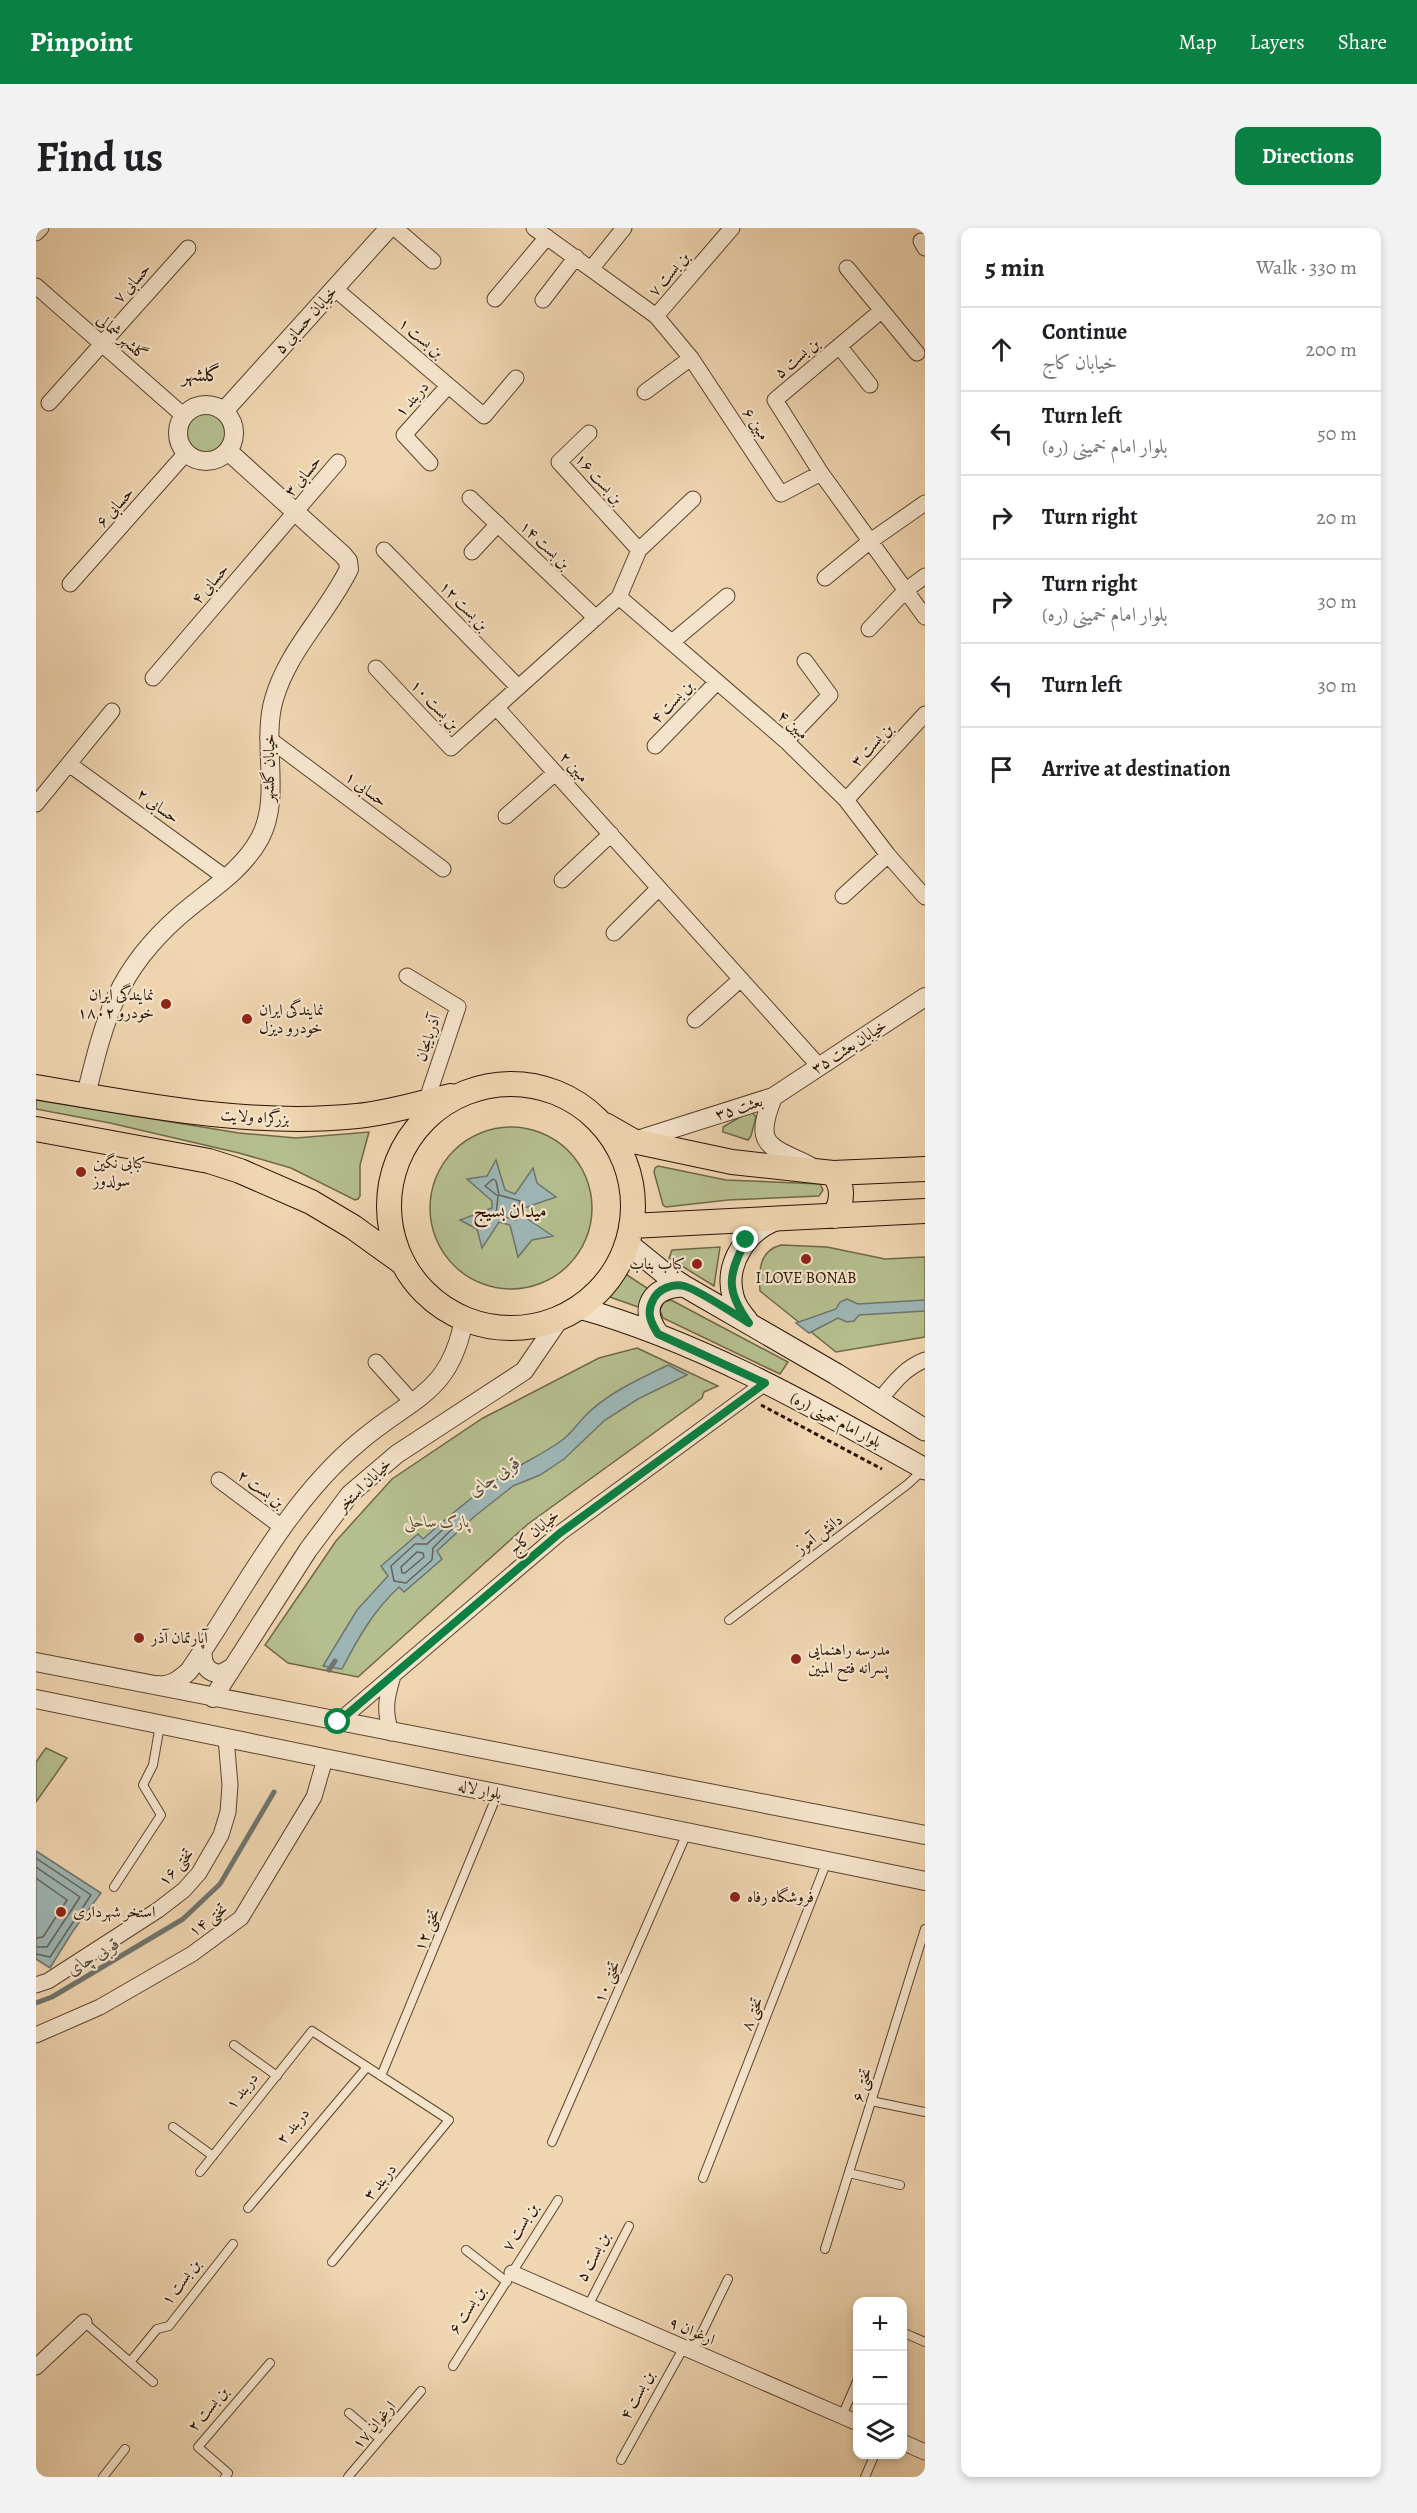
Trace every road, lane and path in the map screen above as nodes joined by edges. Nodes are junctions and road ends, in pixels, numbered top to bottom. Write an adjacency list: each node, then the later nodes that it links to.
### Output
1 (41, 228): 7 (street)
2 (389, 228): 15 (street, خیابان حسابی ۵)
3 (395, 228): 11 (street)
4 (534, 228): 8 (street, مبین ۶)
5 (624, 228): 13 (street)
6 (732, 228): 19 (street, بن بست ۷)
7 (36, 233)
8 (547, 237): 10 (street, مبین ۶); 16 (street)
9 (188, 248): 20 (street, حسابی ۷)
10 (576, 258): 13 (street, مبین ۶); 17 (street)
11 (433, 261)
12 (847, 268): 18 (street)
13 (591, 269): 19 (street, مبین ۶)
14 (36, 286): 20 (street, گلشهر شمالی)
15 (334, 288): 26 (street, بن بست ۱); 29 (street, خیابان حسابی ۵)
16 (495, 299)
17 (543, 300)
18 (881, 310): 21 (street, بن بست ۵); 22 (street)
19 (656, 316): 23 (street, مبین ۶)
20 (103, 343): 28 (street, حسابی ۷); 30 (street, گلشهر شمالی)
21 (839, 346): 25 (street); 36 (street, بن بست ۵)
22 (917, 353)
23 (691, 358): 27 (street); 36 (street, مبین ۶)
24 (516, 378): 26 (street, بن بست ۱)
25 (870, 385)
26 (448, 386): 35 (street, دربند ۱)
27 (645, 392)
28 (49, 403)
29 (224, 411): 30 (street); 32 (street)
30 (184, 416): 33 (street)
31 (589, 433): 44 (street, بن بست ۱۶)
32 (228, 451): 33 (street); 40 (street, خیابان گلشهر)
33 (186, 453): 48 (street, حسابی ۶)
34 (338, 462): 40 (street, حسابی ۳)
35 (430, 463)
36 (821, 473): 42 (street)
37 (470, 498): 41 (street, بن بست ۱۴)
38 (693, 499): 44 (street)
39 (925, 502): 42 (street)
40 (296, 512): 58 (street, حسابی ۴); 64 (street, خیابان گلشهر)
41 (498, 524): 45 (street); 53 (street, بن بست ۱۴)
42 (869, 542): 47 (street); 49 (street)
43 (384, 550): 60 (street, بن بست ۱۲)
44 (639, 550): 51 (street)
45 (472, 552)
46 (925, 576): 49 (street)
47 (825, 578)
48 (70, 584)
49 (906, 590): 52 (street); 54 (street)
50 (727, 596): 55 (street)
51 (619, 597): 53 (street); 55 (street, مبین ۴)
52 (925, 617)
53 (596, 618): 60 (street)
54 (870, 629)
55 (672, 642): 59 (street, مبین ۴)
56 (805, 661): 65 (street)
57 (376, 668): 61 (street, بن بست ۱۰)
58 (153, 678)
59 (716, 683): 65 (street, مبین ۴); 66 (street, بن بست ۴)
60 (518, 687): 61 (street)
61 (496, 707): 68 (street, مبین ۲)
62 (112, 711): 67 (street)
63 (925, 714): 69 (street, بن بست ۳)
64 (268, 738): 74 (street, حسابی ۱); 75 (street, خیابان گلشهر)
65 (786, 741): 69 (street, مبین ۴)
66 (655, 746)
67 (69, 764): 70 (street); 75 (street, حسابی ۲)
68 (555, 772): 71 (street); 72 (street, مبین ۲)
69 (846, 800): 73 (street, مبین ۴)
70 (36, 804)
71 (506, 816)
72 (611, 834): 76 (street); 77 (street, مبین ۲)
73 (888, 855): 78 (street, مبین ۴); 79 (street)
74 (443, 869)
75 (226, 878): 88 (street, خیابان گلشهر)
76 (562, 880)
77 (658, 888): 80 (street); 82 (street, مبین ۲)
78 (925, 896)
79 (843, 897)
80 (614, 933)
81 (408, 976): 90 (street, آذربایجان)
82 (741, 979): 84 (street); 85 (street, مبین ۲)
83 (925, 997): 85 (street, خیابان بعثت ۳۵)
84 (695, 1020)
85 (819, 1066): 89 (street, خیابان بعثت ۳۵)
86 (36, 1087): 88 (highway, بزرگراه ولایت)
87 (473, 1090): 90 (highway, بزرگراه ولایت); 91 (highway); 100 (highway)
88 (86, 1095): 90 (highway, بزرگراه ولایت)
89 (773, 1097): 93 (street, بعثت ۳۵); 95 (street, بعثت ۳۵)
90 (426, 1102)
91 (600, 1122): 93 (highway); 99 (highway)
92 (36, 1129): 100 (highway)
93 (633, 1142): 95 (highway)
94 (925, 1169): 95 (highway)
95 (828, 1172): 97 (highway)
96 (925, 1211): 97 (highway)
97 (834, 1216): 98 (highway)
98 (778, 1219): 99 (highway); 104 (main road)
99 (629, 1235): 101 (main road); 102 (highway)
100 (403, 1263): 103 (highway)
101 (684, 1286): 104 (main road); 105 (main road)
102 (570, 1312): 103 (highway); 105 (main road, بلوار امام خمینی (ره)); 120 (street, خیابان استخر)
103 (464, 1319): 111 (street, خیابان استخر)
104 (749, 1323): 110 (main road)
105 (658, 1334): 108 (main road, بلوار امام خمینی (ره))
106 (925, 1360): 110 (street)
107 (376, 1362): 111 (street)
108 (765, 1383): 109 (street, خیابان کاج); 113 (main road, بلوار امام خمینی (ره))
109 (746, 1397): 115 (path); 121 (street, خیابان کاج)
110 (879, 1401): 112 (main road)
111 (412, 1402): 116 (street, خیابان استخر)
112 (925, 1430)
113 (925, 1468): 115 (lane, دانش آموز)
114 (219, 1480): 116 (street, بن بست ۲)
115 (908, 1484): 117 (lane, دانش آموز)
116 (282, 1527): 118 (street, خیابان استخر)
117 (729, 1620)
118 (202, 1651): 120 (street); 122 (street, خیابان استخر)
119 (36, 1662): 122 (street)
120 (232, 1667): 123 (street, خیابان استخر)
121 (393, 1676): 125 (street, خیابان کاج); 127 (street)
122 (137, 1682): 123 (street)
123 (213, 1698): 125 (street)
124 (36, 1699): 126 (street, بلوار لاله)
125 (338, 1722): 127 (street)
126 (160, 1725): 128 (street, بلوار لاله); 135 (lane)
127 (391, 1733): 132 (street)
128 (225, 1738): 129 (street, بلوار لاله); 137 (street, تختی ۱۶)
129 (325, 1759): 130 (street, بلوار لاله); 138 (street, تختی ۱۴)
130 (498, 1794): 131 (street, بلوار لاله); 142 (lane, تختی ۱۲)
131 (687, 1832): 133 (street, بلوار لاله); 146 (lane, تختی ۱۰)
132 (925, 1835)
133 (827, 1861): 134 (street, بلوار لاله); 150 (lane, تختی ۸)
134 (925, 1881)
135 (114, 1887)
136 (925, 1929): 143 (lane, تختی ۶)
137 (36, 1985)
138 (36, 2035)
139 (234, 2045): 141 (lane)
140 (367, 2067): 141 (lane, دربند ۱); 142 (lane); 153 (lane, دربند ۲)
141 (277, 2076): 147 (lane, دربند ۱)
142 (381, 2076): 158 (lane, دربند ۳)
143 (872, 2101): 144 (lane); 149 (lane, تختی ۶)
144 (925, 2112)
145 (173, 2127): 147 (lane)
146 (552, 2142)
147 (213, 2156): 148 (lane, دربند ۱)
148 (200, 2172)
149 (849, 2173): 151 (lane); 156 (lane, تختی ۶)
150 (702, 2178)
151 (900, 2185)
152 (558, 2200): 159 (lane, بن بست ۷)
153 (248, 2208)
154 (629, 2226): 161 (lane, بن بست ۵)
155 (232, 2244): 167 (lane, بن بست ۱)
156 (825, 2248)
157 (466, 2250): 159 (lane)
158 (332, 2262)
159 (509, 2277): 161 (street, ارغوان ۹); 169 (lane, بن بست ۶)
160 (728, 2279): 165 (lane)
161 (588, 2306): 165 (street, ارغوان ۹)
162 (84, 2322): 166 (street); 167 (lane)
163 (907, 2334): 164 (lane)
164 (925, 2343)
165 (688, 2349): 174 (street, ارغوان ۹); 181 (lane, بن بست ۴)
166 (38, 2360)
167 (130, 2362): 170 (lane)
168 (270, 2363): 182 (lane, بن بست ۲)
169 (453, 2366)
170 (153, 2382)
171 (421, 2391): 176 (lane, ارغوان ۱۷)
172 (853, 2391): 174 (lane)
173 (349, 2413): 176 (lane)
174 (842, 2416): 175 (street, ارغوان ۹)
175 (853, 2420)
176 (380, 2439): 184 (lane, ارغوان ۱۷)
177 (907, 2444): 179 (street)
178 (125, 2449): 183 (lane)
179 (925, 2452)
180 (873, 2459): 185 (lane)
181 (621, 2460)
182 (227, 2475)
183 (103, 2477)
184 (348, 2477)
185 (865, 2477)

